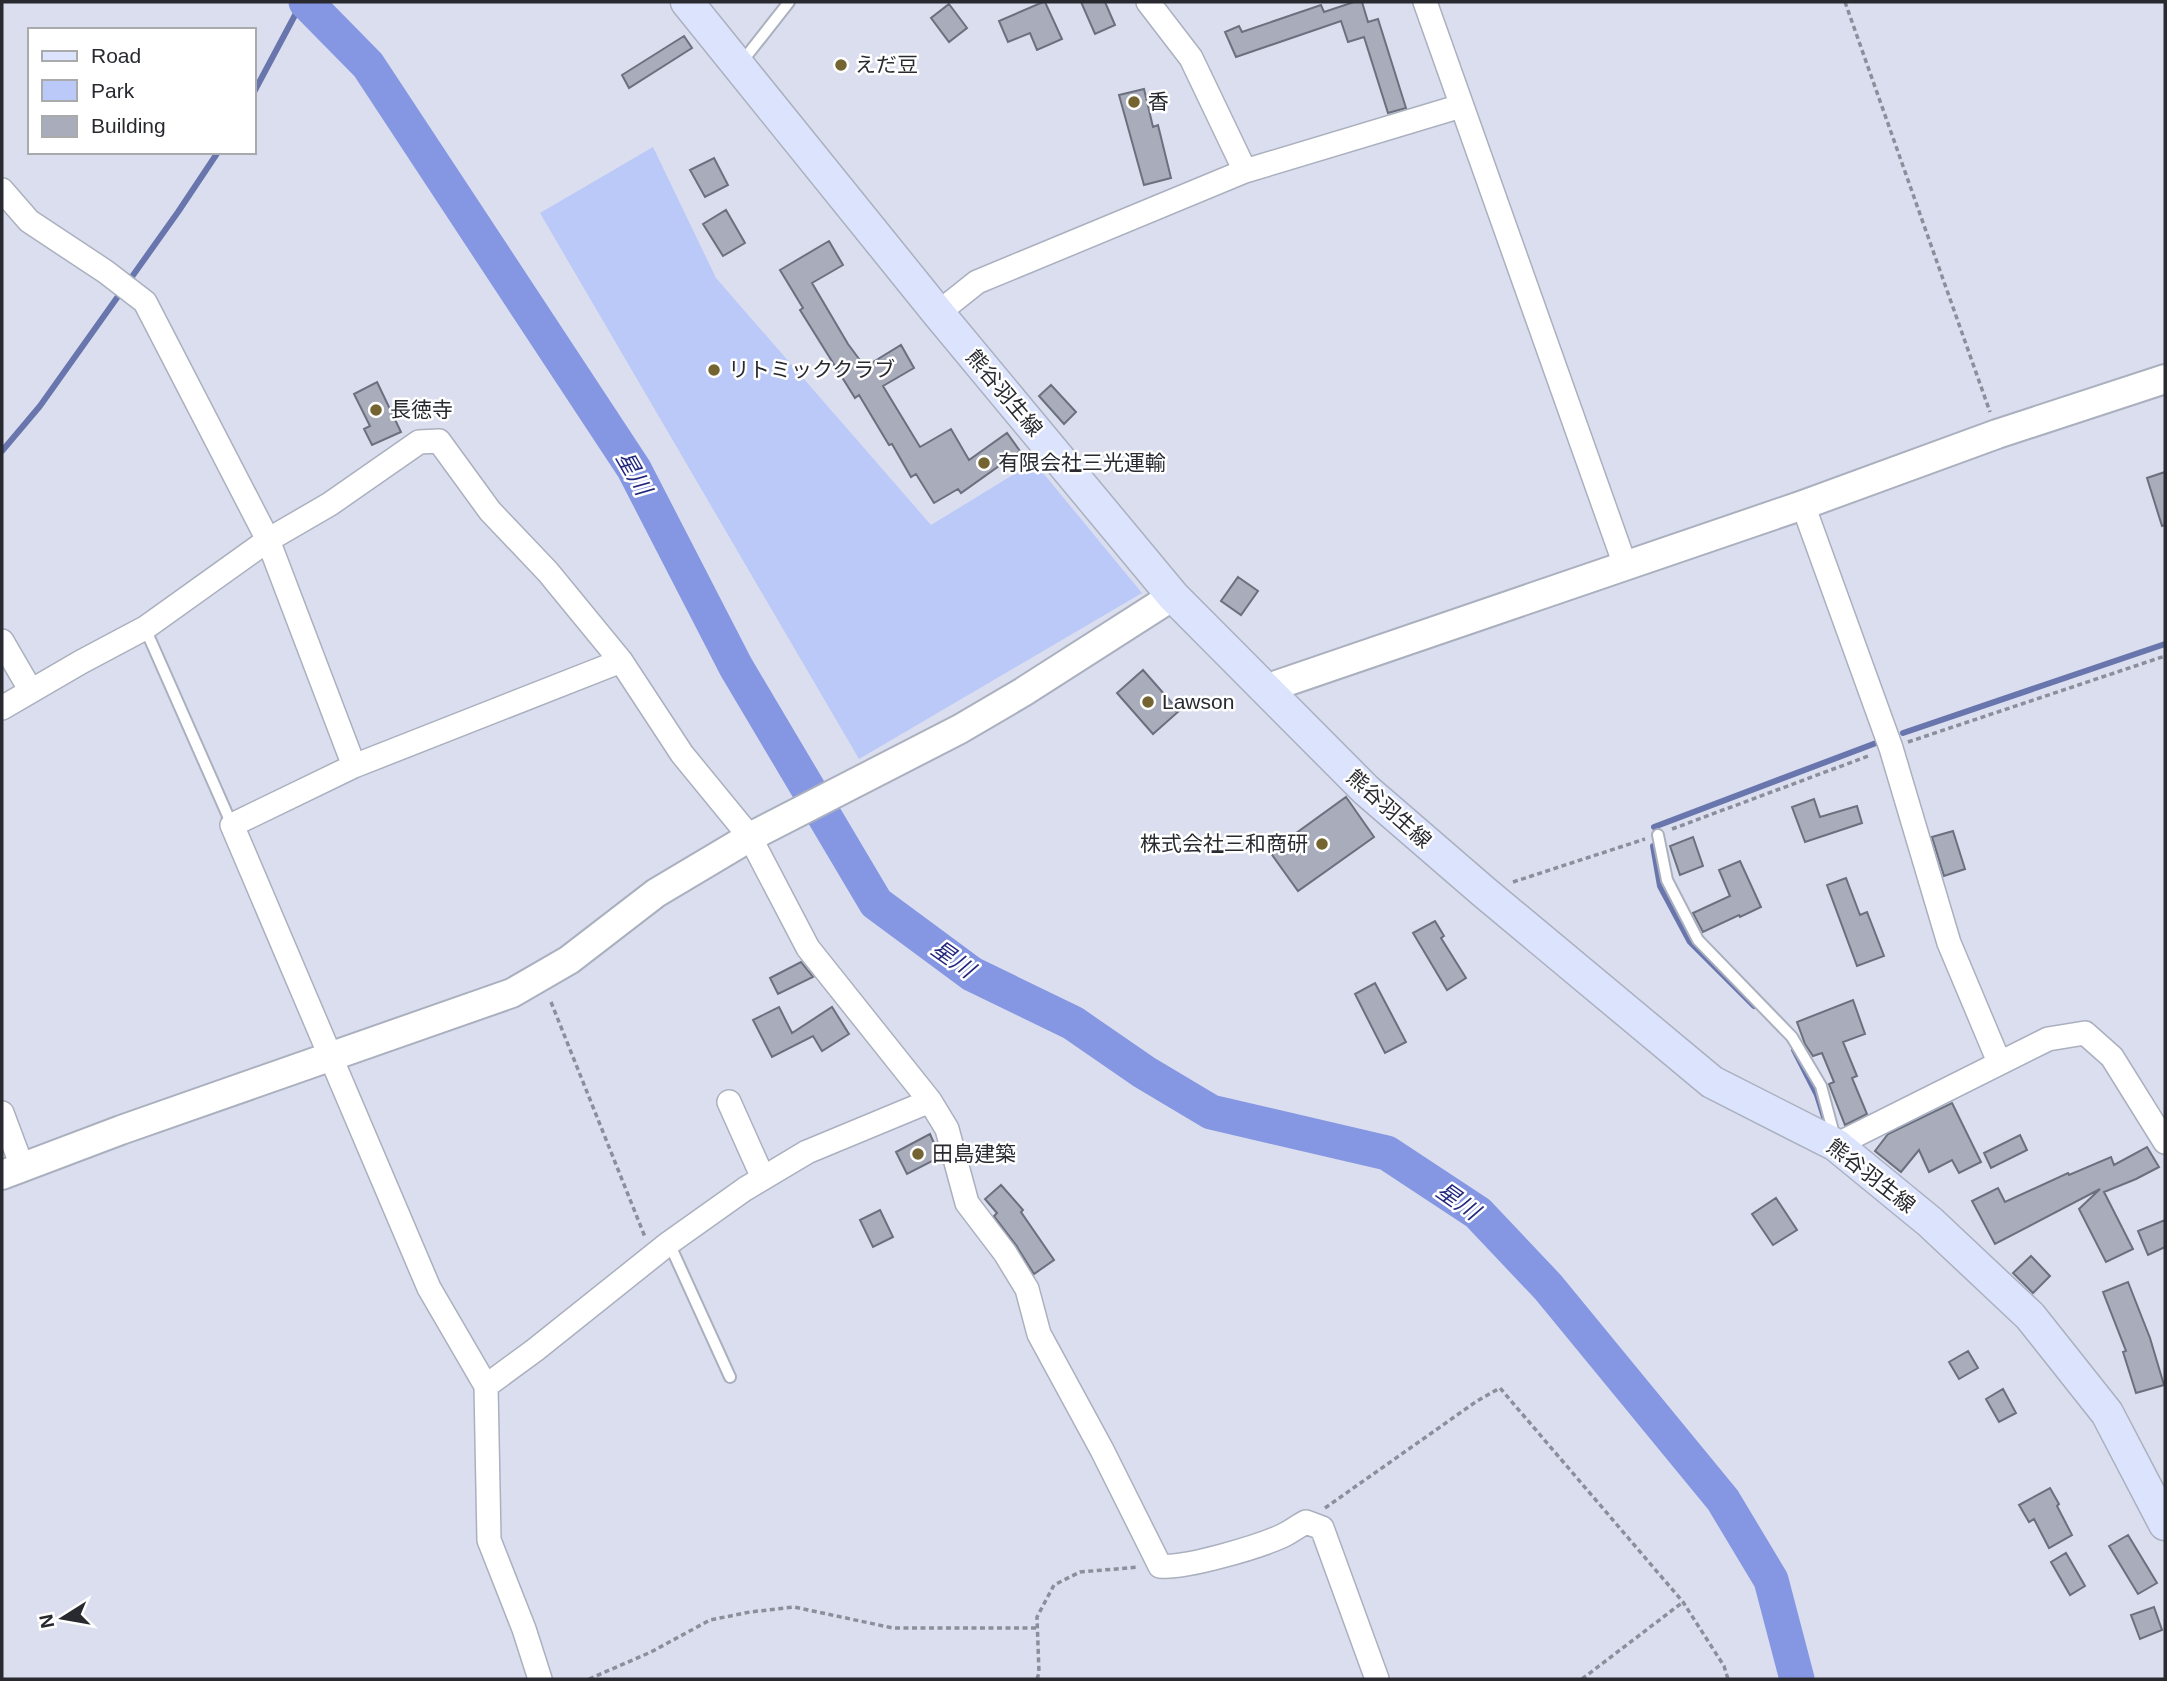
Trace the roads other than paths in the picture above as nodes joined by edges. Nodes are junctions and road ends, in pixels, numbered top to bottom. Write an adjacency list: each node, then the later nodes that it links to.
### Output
1 (687, 2): 5 (main road, 熊谷羽生線)
2 (789, 2): 5 (lane)
3 (1148, 2): 7 (street)
4 (1425, 2): 6 (street)
5 (738, 67): 9 (main road, 熊谷羽生線)
6 (1461, 106): 7 (street); 13 (street)
7 (1245, 171): 9 (street)
8 (2, 190): 12 (street)
9 (938, 313): 14 (main road, 熊谷羽生線)
10 (2165, 379): 11 (street)
11 (1803, 505): 13 (street); 26 (street)
12 (268, 540): 15 (street); 17 (street); 21 (street)
13 (1625, 565): 18 (street)
14 (1173, 596): 18 (main road, 熊谷羽生線); 23 (street)
15 (145, 628): 19 (street); 22 (lane)
16 (2, 641): 19 (street)
17 (621, 661): 21 (street); 23 (street)
18 (1265, 689): 31 (main road, 熊谷羽生線)
19 (31, 691): 20 (street)
20 (2, 708)
21 (354, 766): 22 (street)
22 (232, 825): 25 (street)
23 (759, 832): 25 (street); 27 (street)
24 (1658, 835): 31 (lane)
25 (330, 1058): 32 (street); 36 (street)
26 (1999, 1062): 30 (street); 31 (street)
27 (930, 1101): 33 (street); 39 (street)
28 (729, 1102): 33 (street)
29 (2, 1113): 32 (street)
30 (2165, 1142)
31 (1836, 1145): 37 (main road, 熊谷羽生線)
32 (12, 1172)
33 (763, 1178): 34 (street)
34 (660, 1250): 35 (lane); 36 (street)
35 (730, 1377)
36 (486, 1386): 38 (street)
37 (2165, 1524)
38 (540, 1679)
39 (1377, 1679)

